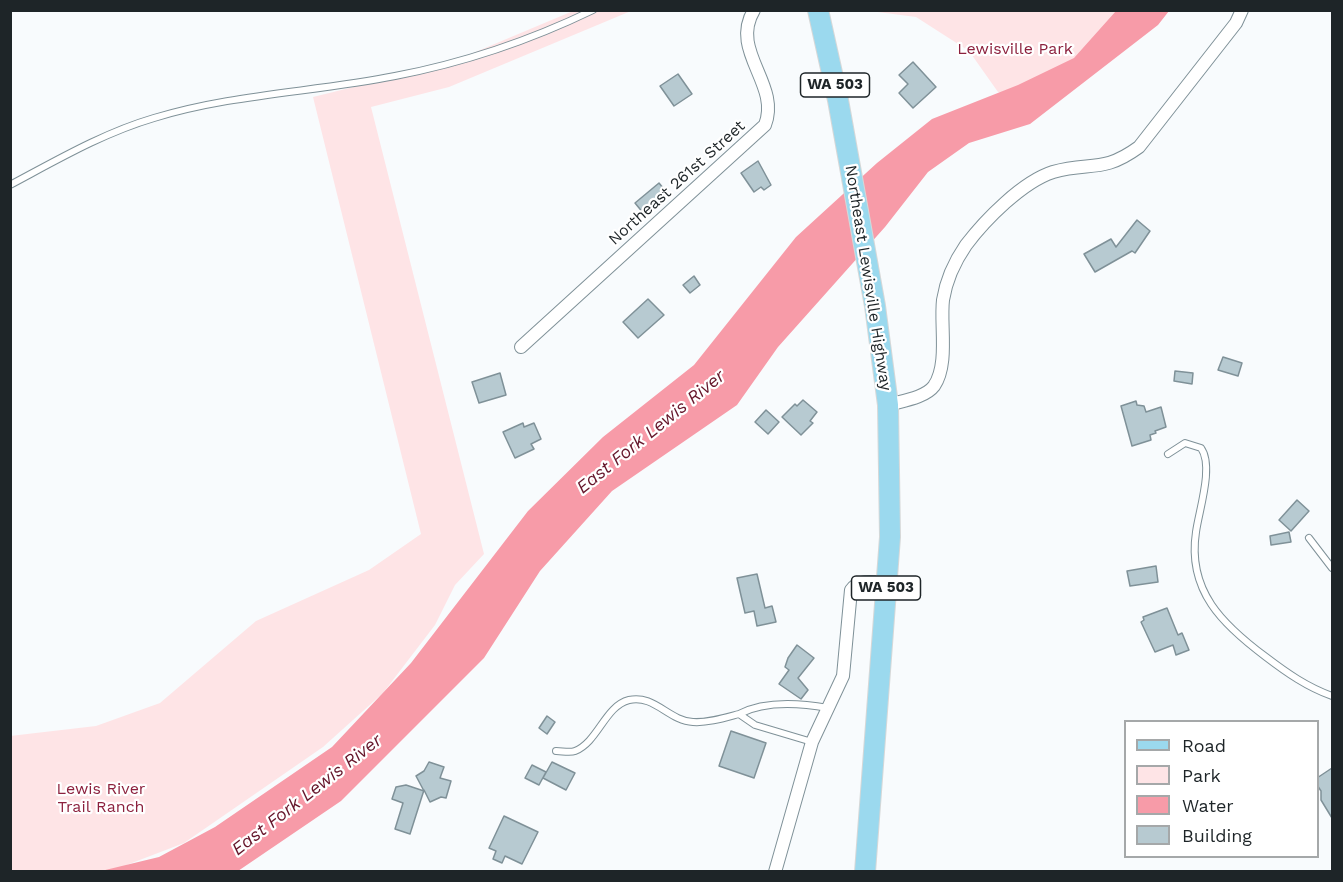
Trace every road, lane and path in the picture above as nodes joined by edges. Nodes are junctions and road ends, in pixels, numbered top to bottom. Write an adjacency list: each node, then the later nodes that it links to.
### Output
1 (593, 10): 5 (lane)
2 (754, 10): 6 (street, Northeast 261st Street)
3 (818, 10): 7 (main road, Northeast Lewisville Highway / WA 503)
4 (1242, 10): 7 (street)
5 (10, 185)
6 (521, 347)
7 (888, 405): 11 (main road, Northeast Lewisville Highway / WA 503)
8 (1168, 454): 12 (lane)
9 (1309, 538): 10 (lane)
10 (1332, 568)
11 (886, 583): 13 (street); 18 (main road, Northeast Lewisville Highway / WA 503)
12 (1332, 696)
13 (828, 708): 14 (lane); 15 (street)
14 (739, 714): 15 (lane); 16 (lane)
15 (812, 742): 17 (street)
16 (556, 751)
17 (775, 872)
18 (865, 872)

